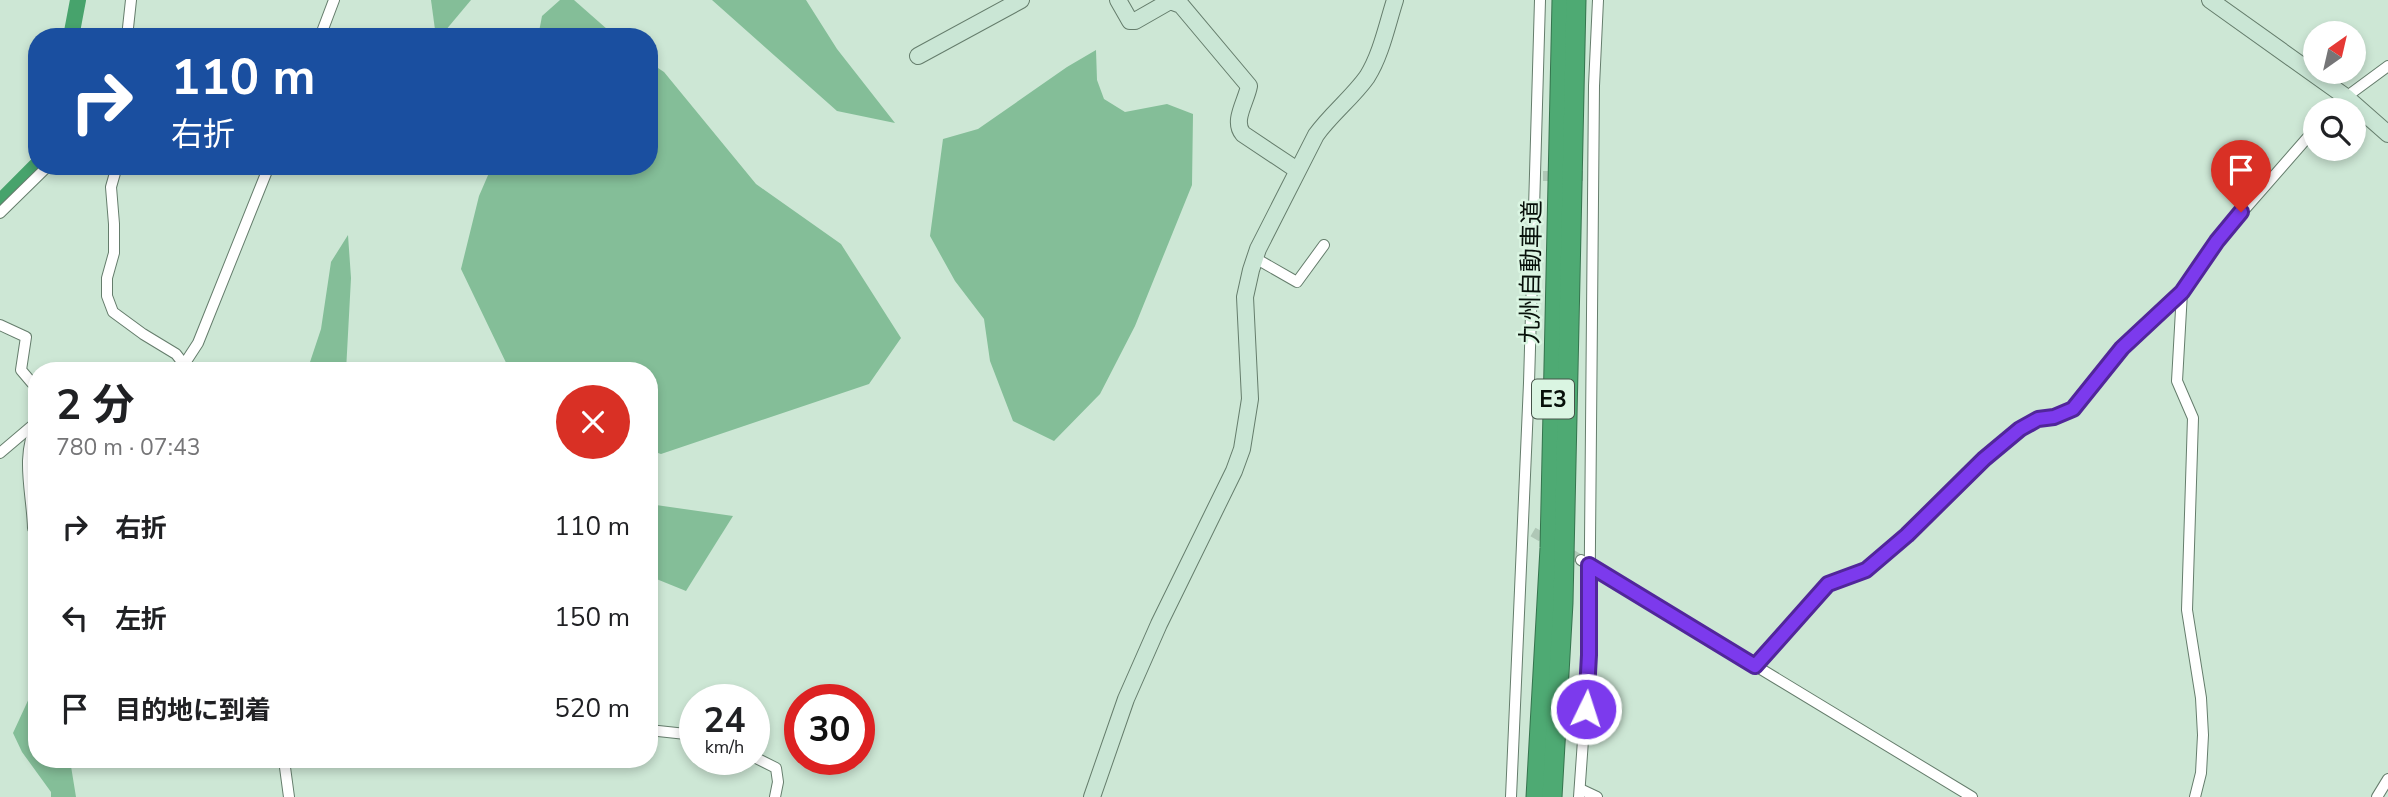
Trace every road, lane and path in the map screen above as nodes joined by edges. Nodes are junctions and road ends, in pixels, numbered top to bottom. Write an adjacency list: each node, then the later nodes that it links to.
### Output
1 (131, 0): 11 (street)
2 (334, 0): 12 (street)
3 (1021, 0): 13 (street)
4 (1118, 0): 18 (street)
5 (1395, 0): 18 (street)
6 (1540, 0): 43 (street)
7 (1562, 0): 44 (highway, 九州自動車道 / E3)
8 (1576, 0): 45 (highway, 九州自動車道 / E3)
9 (1598, 0): 32 (street)
10 (2210, 0): 15 (street)
11 (128, 28)
12 (323, 28)
13 (918, 57)
14 (2388, 66): 15 (street)
15 (2346, 97): 16 (street)
16 (2388, 134)
17 (2303, 143): 25 (street)
18 (1297, 170): 24 (street)
19 (39, 175): 22 (street)
20 (114, 175): 27 (street)
21 (265, 175): 28 (street)
22 (0, 213)
23 (1324, 245): 24 (street)
24 (1255, 258): 42 (street)
25 (2182, 292): 33 (street); 48 (street)
26 (0, 325): 29 (street)
27 (183, 362)
28 (189, 362)
29 (28, 378)
30 (28, 430): 31 (street)
31 (0, 453)
32 (1585, 563): 33 (street); 39 (street)
33 (1755, 666): 47 (street)
34 (658, 731): 35 (street)
35 (679, 733)
36 (770, 765): 41 (street)
37 (285, 768): 40 (street)
38 (2388, 779): 49 (street)
39 (1580, 793): 46 (street)
40 (289, 797)
41 (775, 797)
42 (1092, 797)
43 (1511, 797)
44 (1536, 797)
45 (1552, 797)
46 (1597, 797)
47 (1972, 797)
48 (2195, 797)
49 (2377, 797)

